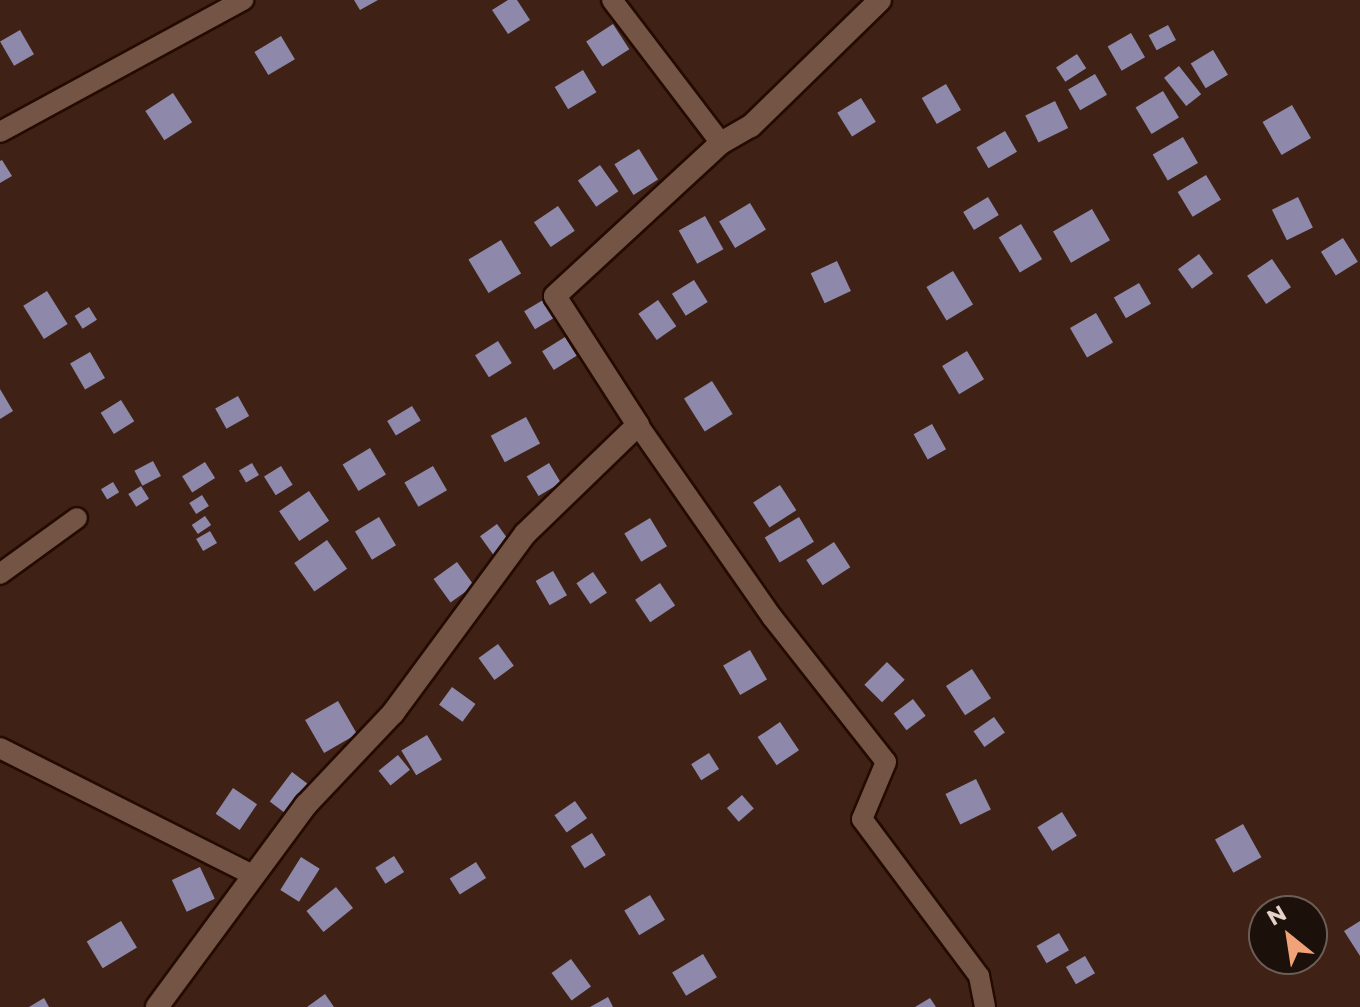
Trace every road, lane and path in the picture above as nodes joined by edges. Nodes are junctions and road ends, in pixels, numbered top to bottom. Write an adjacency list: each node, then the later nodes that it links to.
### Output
1 (243, 0): 4 (street)
2 (612, 0): 5 (street)
3 (880, 0): 5 (street)
4 (4, 123)
5 (721, 143): 6 (street)
6 (638, 425): 10 (street); 12 (street)
7 (77, 518): 8 (street)
8 (0, 574)
9 (0, 748): 10 (street)
10 (253, 875): 11 (street)
11 (157, 1007)
12 (985, 1007)

